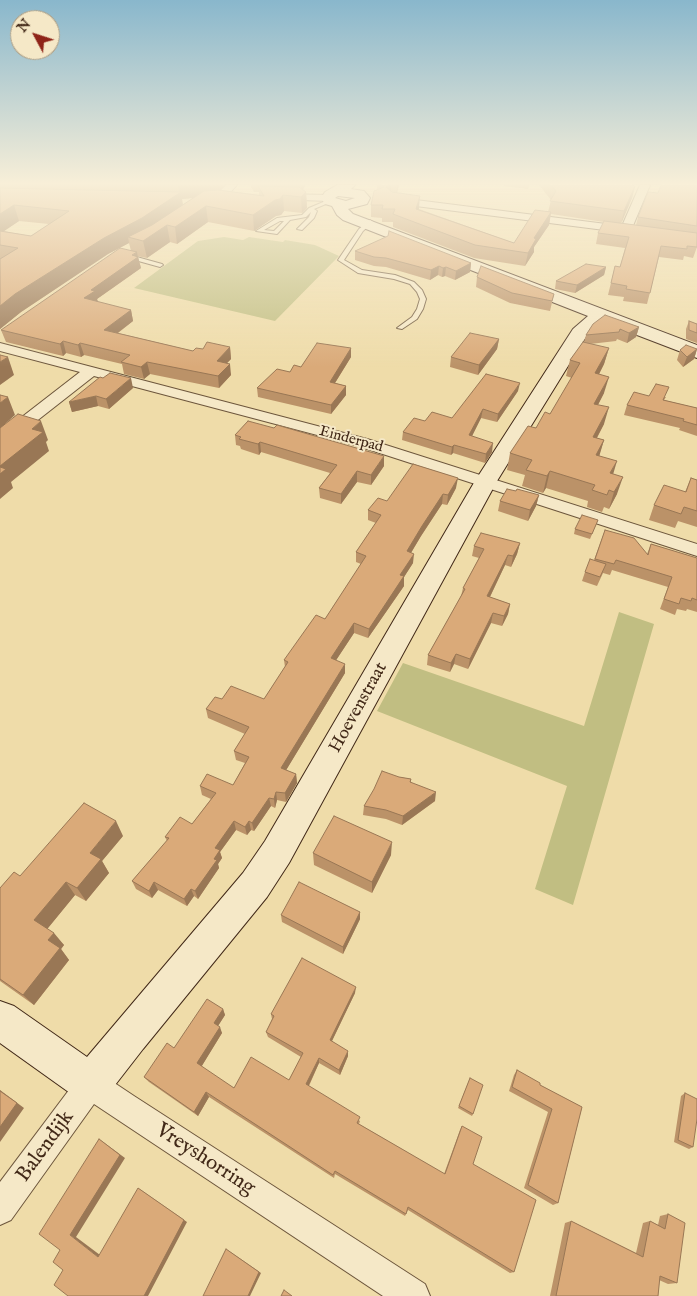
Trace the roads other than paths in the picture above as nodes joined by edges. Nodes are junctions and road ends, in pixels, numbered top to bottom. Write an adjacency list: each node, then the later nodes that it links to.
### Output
1 (352, 245): 7 (lane)
2 (423, 245): 6 (main road)
3 (134, 248): 4 (street)
4 (117, 256): 5 (lane)
5 (160, 264)
6 (601, 315): 9 (main road); 12 (main road, Hoevenstraat)
7 (400, 328)
8 (0, 347): 10 (street, Einderpad)
9 (697, 352)
10 (91, 371): 11 (street); 12 (street, Einderpad)
11 (0, 442)
12 (486, 481): 13 (street, Einderpad); 15 (main road, Hoevenstraat)
13 (697, 550)
14 (0, 1020): 15 (main road, Vreyshorring)
15 (91, 1084): 16 (street, Balendijk); 17 (street, Vreyshorring)
16 (0, 1210)
17 (413, 1296)

